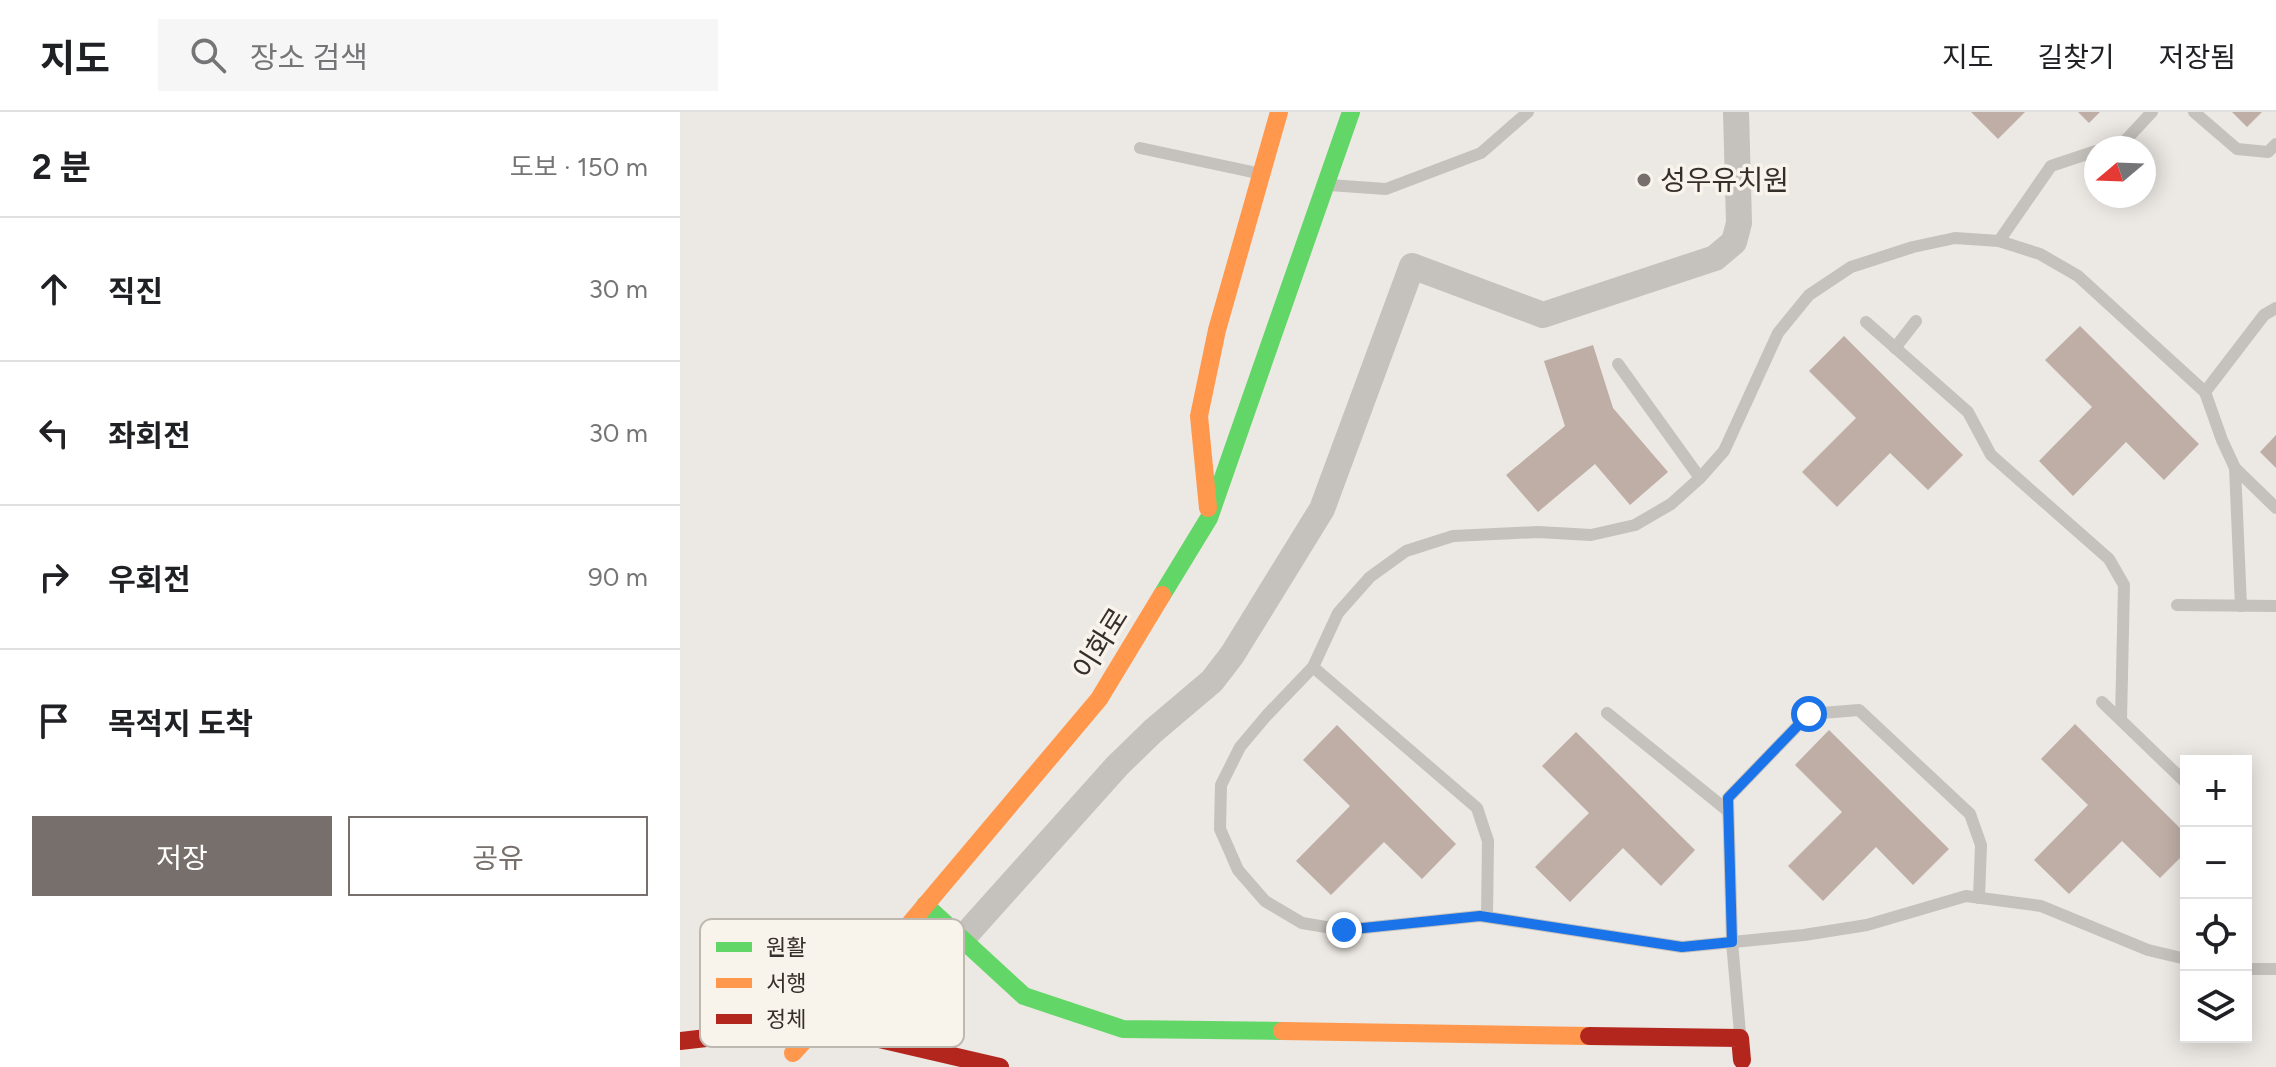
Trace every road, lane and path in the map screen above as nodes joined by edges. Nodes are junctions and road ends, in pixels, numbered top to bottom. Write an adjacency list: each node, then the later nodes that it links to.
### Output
1 (1279, 112): 11 (main road)
2 (1351, 112): 12 (main road, 이화로)
3 (1528, 112): 12 (lane)
4 (1736, 112): 38 (street)
5 (2152, 112): 7 (lane)
6 (2194, 112): 8 (lane)
7 (2130, 136)
8 (2276, 144)
9 (1140, 148): 11 (lane)
10 (2084, 155): 13 (lane)
11 (1261, 174): 23 (main road)
12 (1326, 185): 23 (main road, 이화로)
13 (1999, 241): 19 (lane); 21 (lane)
14 (2276, 308): 19 (lane)
15 (1916, 321): 17 (lane)
16 (1866, 322): 17 (lane)
17 (1895, 348): 30 (lane)
18 (1618, 364): 21 (lane)
19 (2205, 392): 20 (lane)
20 (2235, 468): 22 (lane); 25 (lane)
21 (1700, 478): 27 (lane)
22 (2276, 508)
23 (1209, 518): 34 (main road, 이화로)
24 (2177, 605): 25 (lane)
25 (2241, 606): 26 (lane)
26 (2276, 606)
27 (1313, 667): 35 (lane); 35 (lane)
28 (2102, 702): 30 (lane)
29 (1607, 713): 32 (lane)
30 (2121, 720): 31 (lane)
31 (2180, 777)
32 (1728, 811): 33 (lane); 40 (lane)
33 (1979, 898): 40 (lane); 41 (lane)
34 (925, 905): 36 (main road, 이화로); 37 (main road)
35 (1487, 917): 40 (lane)
36 (913, 919)
37 (940, 919)
38 (964, 937)
39 (964, 941): 44 (main road)
40 (1732, 942): 44 (lane)
41 (2180, 958)
42 (2252, 969): 43 (lane)
43 (2276, 969)
44 (1740, 1038): 50 (main road)
45 (700, 1039): 46 (main road)
46 (680, 1041)
47 (799, 1047): 49 (main road, 이화로)
48 (914, 1047): 51 (main road)
49 (793, 1053)
50 (1742, 1060)
51 (1000, 1067)

